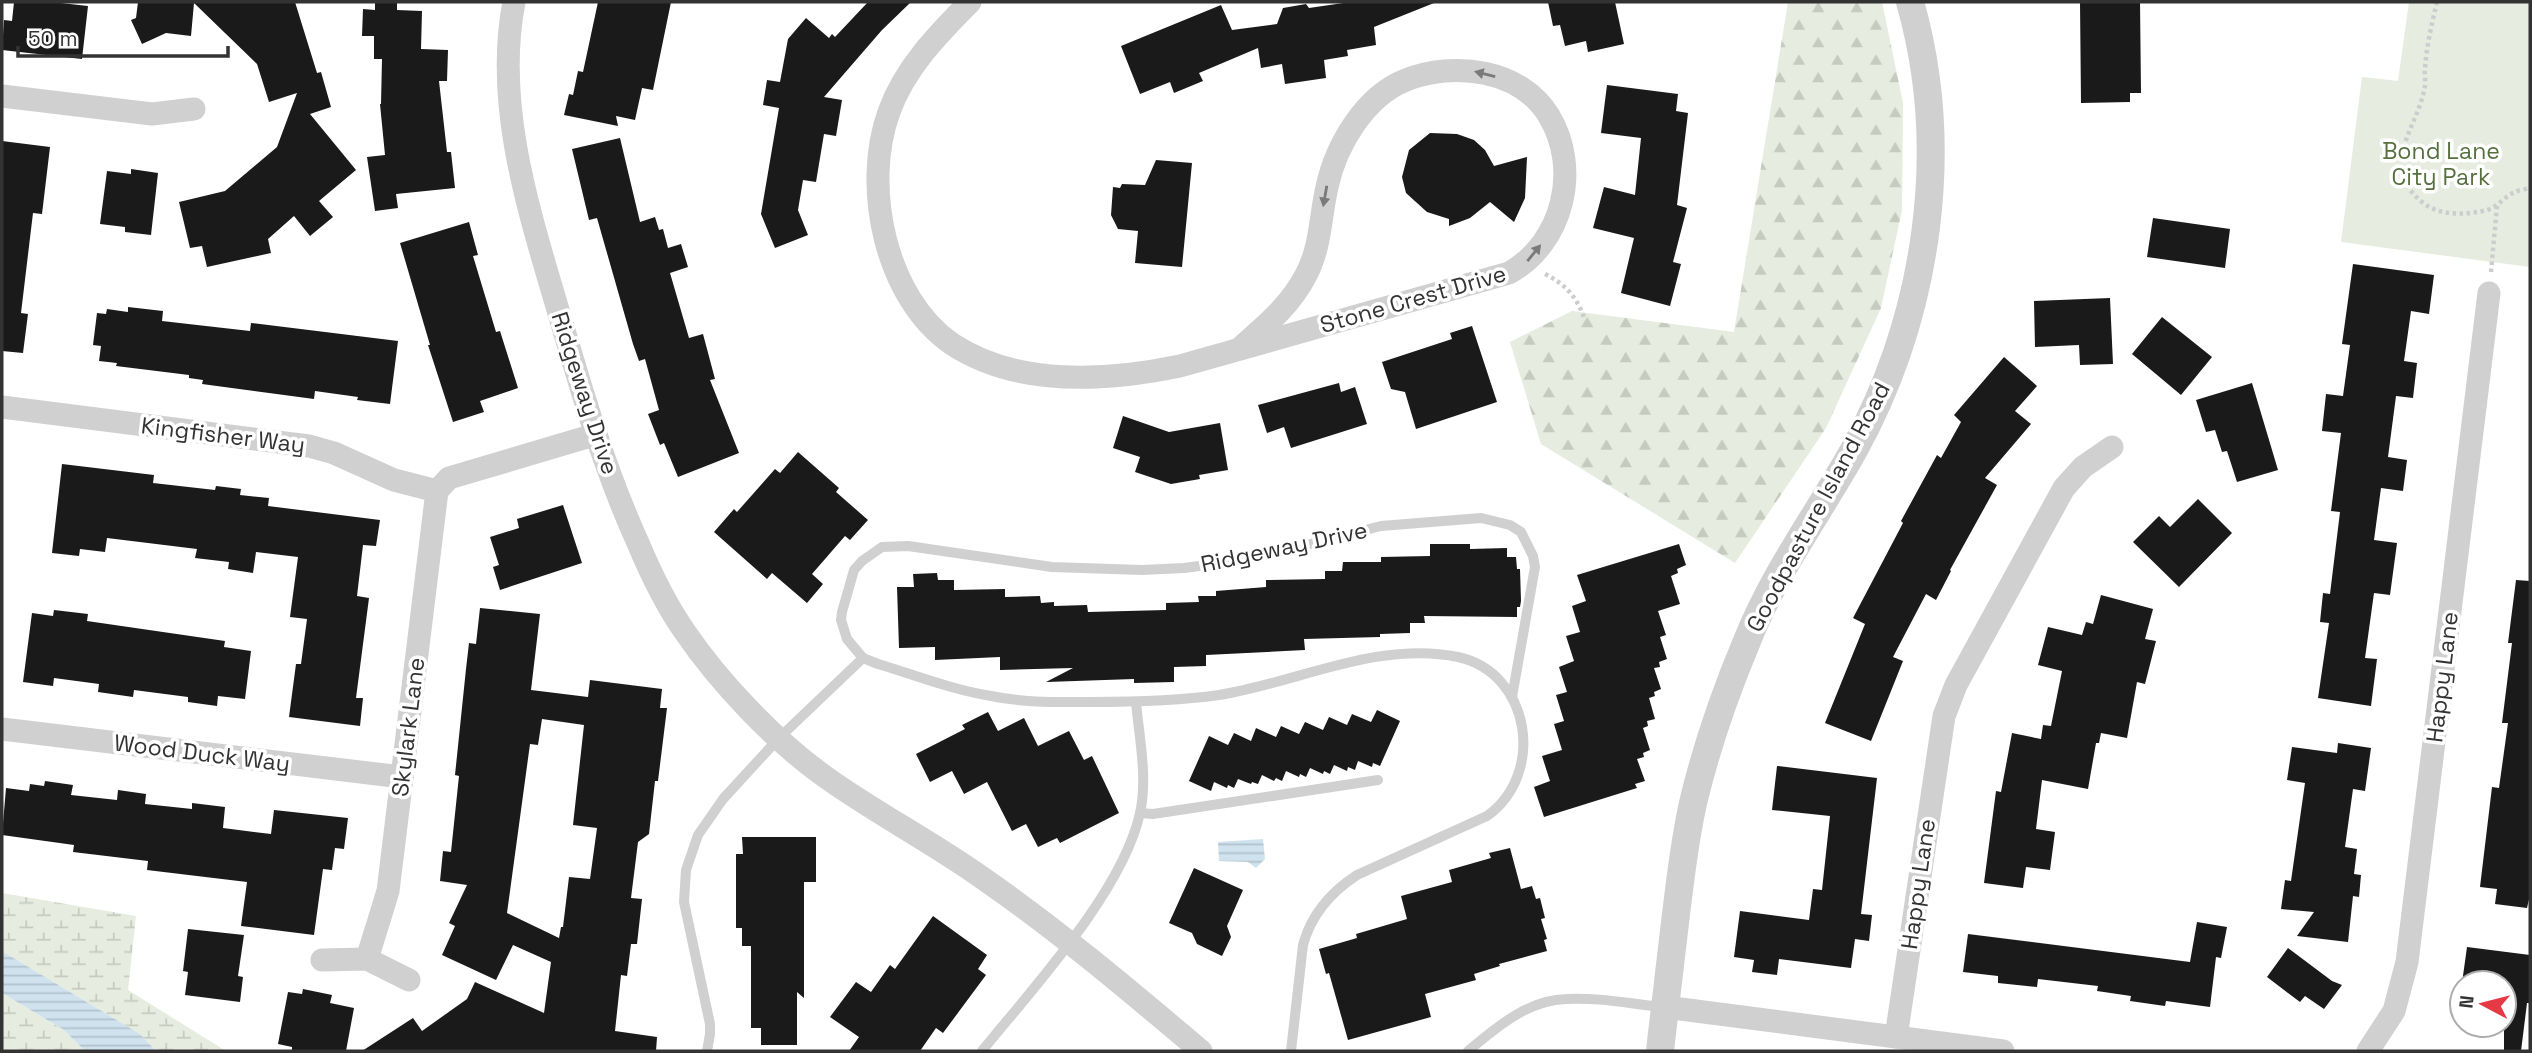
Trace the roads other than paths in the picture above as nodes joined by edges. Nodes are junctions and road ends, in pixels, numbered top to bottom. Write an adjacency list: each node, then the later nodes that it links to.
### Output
1 (514, 2): 9 (street, Ridgeway Drive)
2 (970, 2): 7 (street, Stone Crest Drive)
3 (1910, 2): 24 (street, Goodpasture Island Road)
4 (2, 96): 5 (street)
5 (194, 109)
6 (2489, 293): 33 (street, Happy Lane)
7 (1239, 349): 7 (street, Stone Crest Drive, one-way to 7)
8 (2, 407): 11 (street, Kingfisher Way)
9 (594, 435): 11 (street); 16 (street, Ridgeway Drive)
10 (2112, 447): 25 (street, Happy Lane)
11 (437, 491): 17 (street, Skylark Lane)
12 (863, 657): 13 (lane, Ridgeway Drive); 14 (lane, Ridgeway Drive); 16 (lane)
13 (1512, 697): 14 (lane, Ridgeway Drive); 29 (lane, Ridgeway Drive)
14 (1136, 702): 19 (lane)
15 (2, 729): 17 (street, Wood Duck Way)
16 (779, 738): 20 (street, Ridgeway Drive); 26 (lane)
17 (402, 777): 21 (street, Skylark Lane)
18 (1378, 780): 19 (lane)
19 (1140, 813): 20 (lane)
20 (1069, 942): 27 (lane); 28 (street, Ridgeway Drive)
21 (367, 959): 22 (street); 23 (street)
22 (322, 960)
23 (409, 980)
24 (1665, 1007): 25 (street); 30 (lane); 31 (street, Goodpasture Island Road)
25 (1895, 1044): 32 (street)
26 (706, 1051)
27 (982, 1051)
28 (1201, 1051)
29 (1291, 1051)
30 (1468, 1051)
31 (1660, 1051)
32 (2003, 1051)
33 (2368, 1051)

